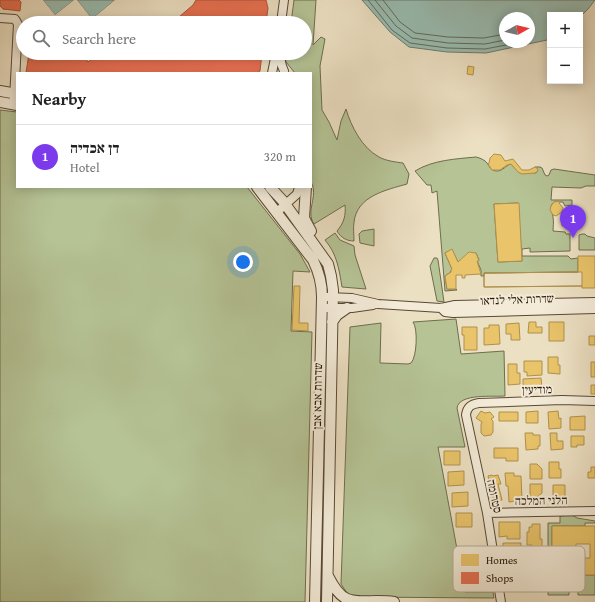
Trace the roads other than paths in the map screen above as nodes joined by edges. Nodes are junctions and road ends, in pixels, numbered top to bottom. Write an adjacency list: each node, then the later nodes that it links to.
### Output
1 (284, 0): 2 (street)
2 (282, 16)
3 (0, 18): 4 (street)
4 (16, 21)
5 (17, 60): 8 (street)
6 (275, 60): 9 (street)
7 (281, 60): 11 (street)
8 (16, 72)
9 (273, 72)
10 (274, 72): 11 (street)
11 (286, 72)
12 (16, 74): 14 (street)
13 (0, 92): 14 (street)
14 (15, 99): 15 (street)
15 (0, 102)
16 (258, 188): 21 (street, שדרות אבא אבן)
17 (271, 188): 20 (street, שדרות אבא אבן)
18 (299, 188): 20 (street)
19 (306, 188): 22 (street)
20 (286, 206): 21 (street); 22 (street, שדרות אבא אבן)
21 (277, 212): 24 (street, שדרות אבא אבן)
22 (328, 264): 23 (street, שדרות אבא אבן)
23 (336, 294): 24 (street, שדרות אלי לנדאו); 26 (street, שדרות אלי לנדאו); 28 (street, שדרות אבא אבן)
24 (322, 297): 27 (street, שדרות אבא אבן)
25 (595, 302): 30 (street, שדרות אלי לנדאו)
26 (378, 304): 29 (street, שדרות אלי לנדאו); 30 (street, שדרות אלי לנדאו)
27 (321, 308): 28 (street, שדרות אלי לנדאו); 40 (street, שדרות אבא אבן)
28 (333, 308): 29 (street, שדרות אלי לנדאו); 32 (street, שדרות אבא אבן)
29 (347, 308): 32 (street)
30 (441, 308): 31 (street, שדרות אלי לנדאו)
31 (595, 309)
32 (332, 322): 38 (street, שדרות אבא אבן)
33 (595, 401): 34 (street, מודיעין)
34 (479, 402): 36 (street, סטרומה)
35 (595, 511): 36 (street, הלני המלכה)
36 (487, 512): 37 (street, סטרומה)
37 (493, 546)
38 (327, 574): 41 (street, שדרות אבא אבן); 42 (street)
39 (500, 592): 43 (street, סטרומה)
40 (315, 602)
41 (326, 602)
42 (394, 602)
43 (502, 602)

